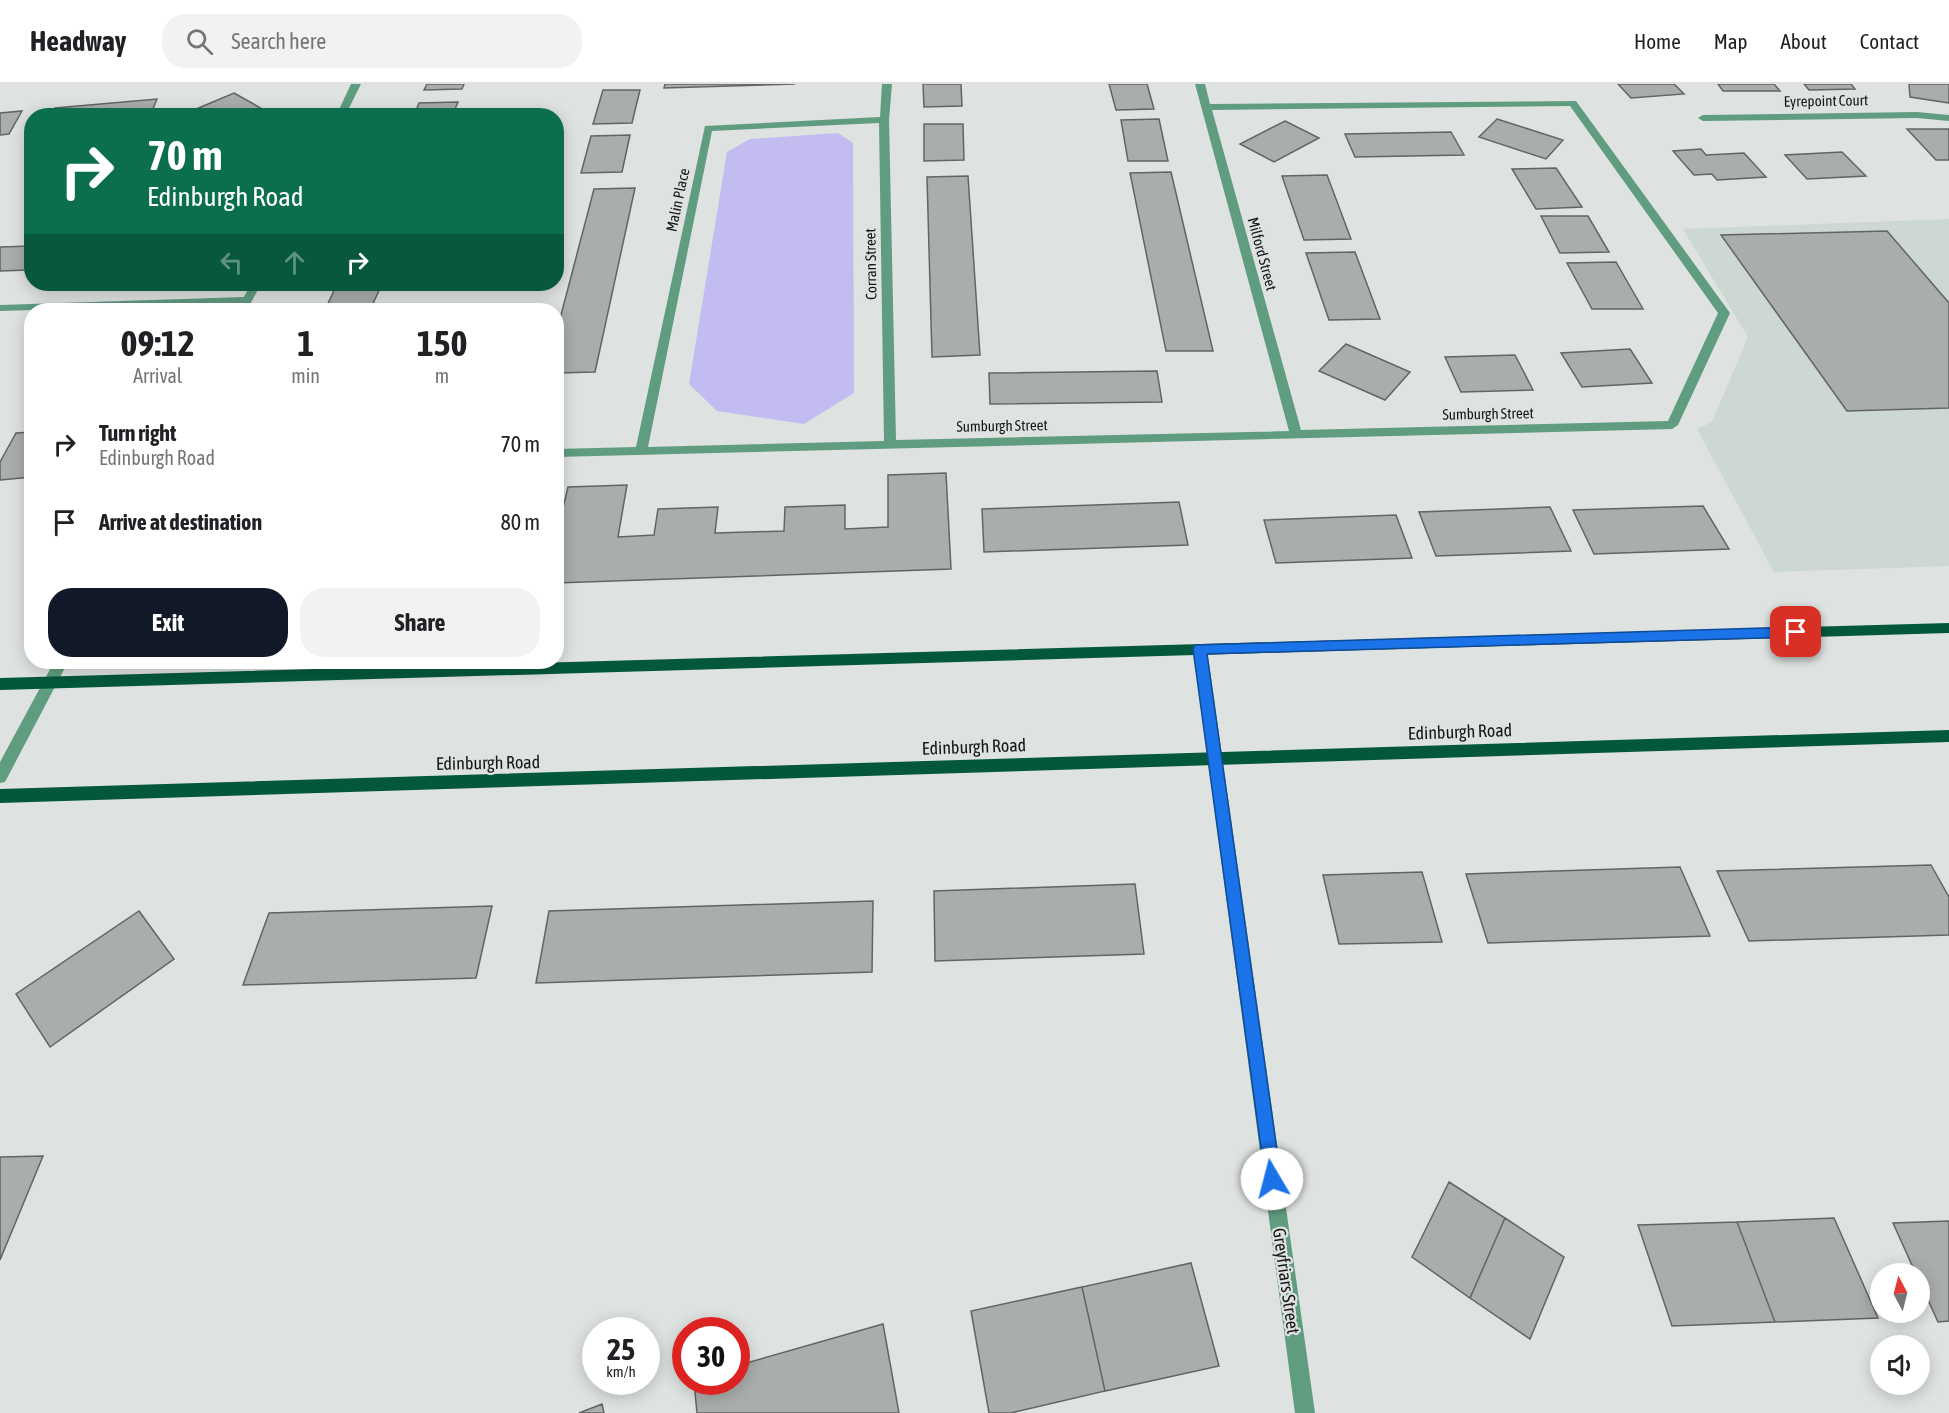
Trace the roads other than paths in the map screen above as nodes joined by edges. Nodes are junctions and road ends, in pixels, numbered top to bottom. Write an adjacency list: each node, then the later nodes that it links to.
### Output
1 (356, 84): 5 (street)
2 (887, 84): 8 (street, Corran Street)
3 (1200, 84): 4 (street, Milford Street)
4 (1206, 107): 11 (street, Milford Street); 11 (street, Sumburgh Street)
5 (344, 108)
6 (1703, 118): 7 (street, Eyrepoint Court)
7 (1949, 118)
8 (884, 120): 12 (street, Corran Street); 13 (street, Malin Place)
9 (0, 308): 10 (street)
10 (24, 308)
11 (1296, 433): 12 (street, Sumburgh Street)
12 (890, 444): 13 (street, Sumburgh Street)
13 (641, 450): 14 (street, Sumburgh Street)
14 (564, 453)
15 (1949, 628): 16 (main road)
16 (1200, 649): 17 (main road); 23 (street, Greyfriars Street)
17 (564, 667)
18 (57, 669): 20 (street)
19 (482, 669): 20 (main road)
20 (51, 681): 21 (main road); 24 (street)
21 (0, 684)
22 (1949, 736): 23 (main road, Edinburgh Road)
23 (1214, 759): 25 (main road, Edinburgh Road); 26 (street, Greyfriars Street)
24 (0, 777)
25 (0, 796)
26 (1305, 1413)

